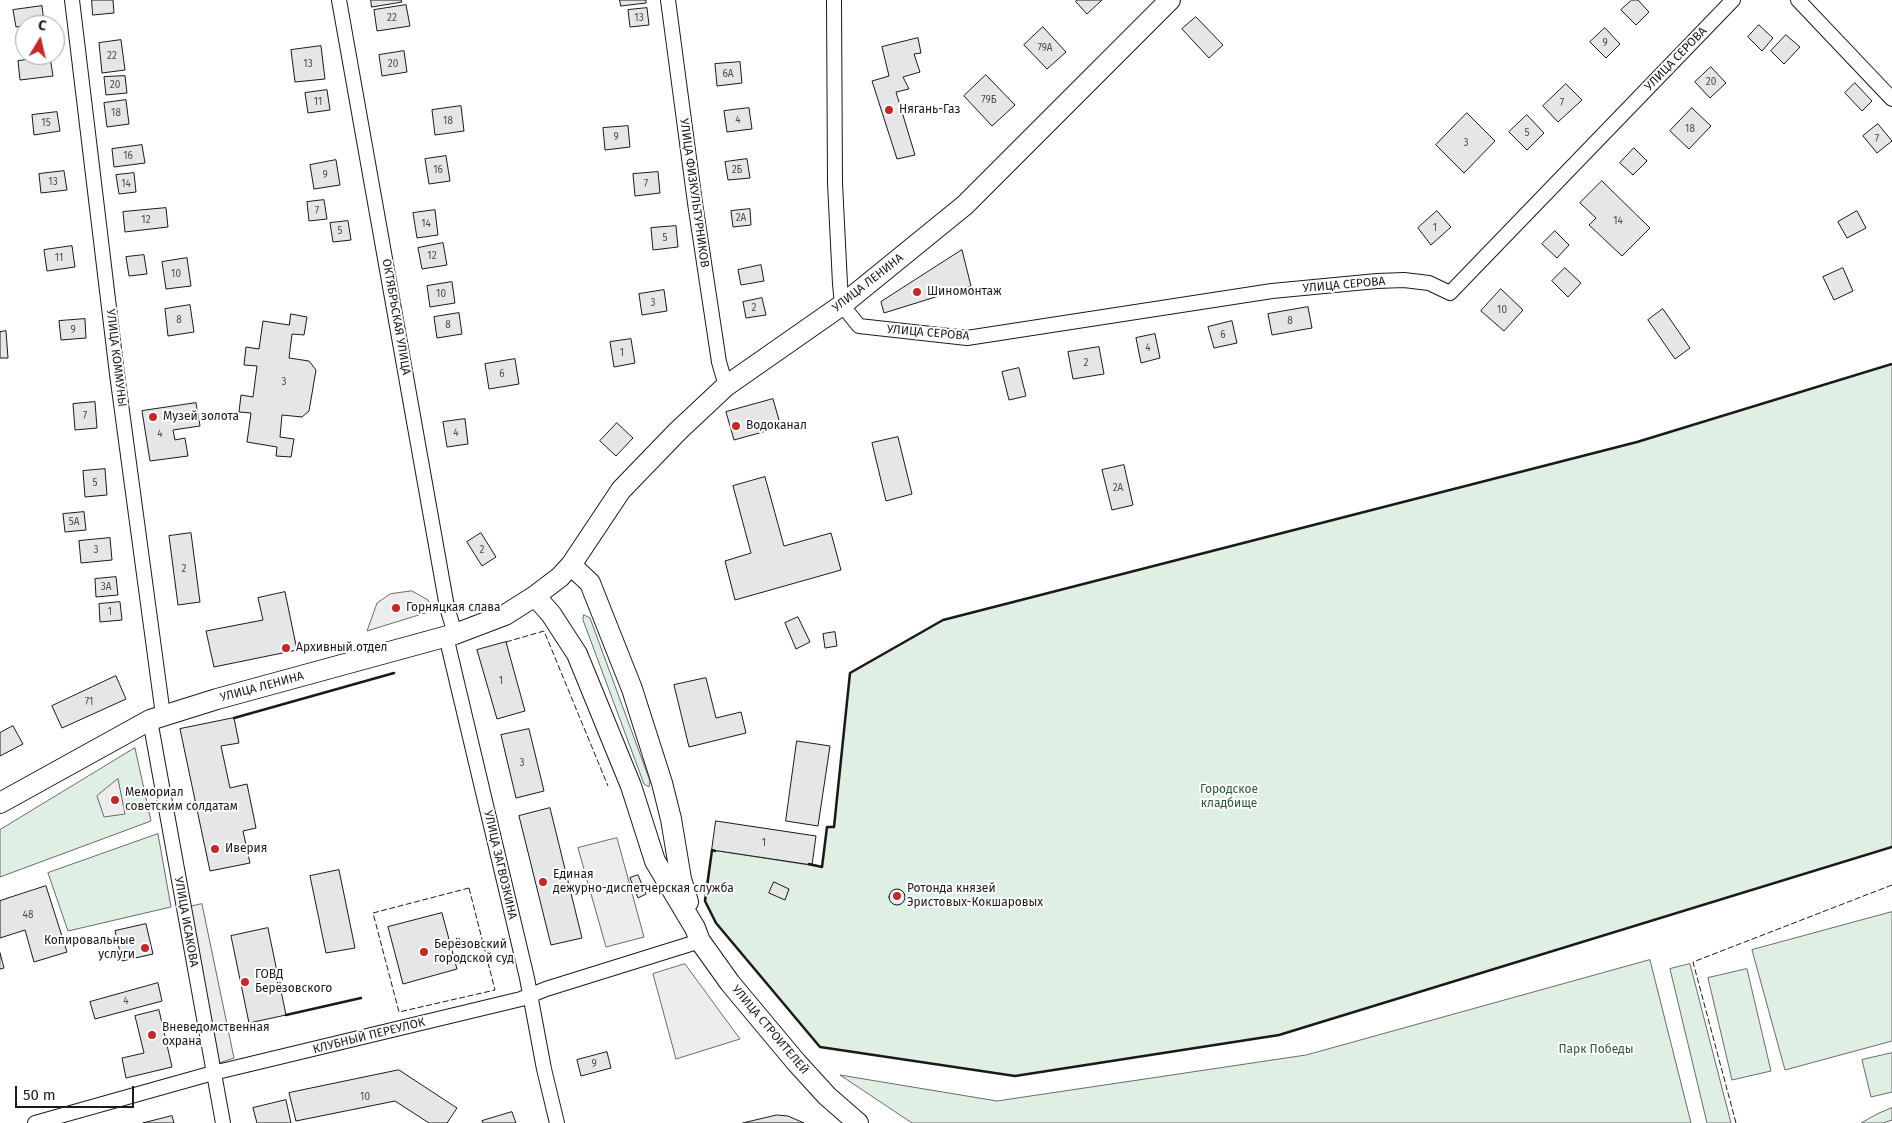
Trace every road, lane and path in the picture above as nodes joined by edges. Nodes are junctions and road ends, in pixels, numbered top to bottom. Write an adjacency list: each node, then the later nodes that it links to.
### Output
1 (72, 0): 14 (street, УЛИЦА КОММУНЫ)
2 (339, 0): 13 (street, ОКТЯБРЬСКАЯ УЛИЦА)
3 (668, 0): 10 (street, УЛИЦА ФИЗКУЛЬТУРНИКОВ)
4 (834, 0): 9 (street)
5 (1170, 0): 9 (main road, УЛИЦА ЛЕНИНА)
6 (1733, 0): 9 (street, УЛИЦА СЕРОВА)
7 (1798, 0): 8 (street)
8 (1892, 99)
9 (842, 305): 10 (main road, УЛИЦА ЛЕНИНА)
10 (726, 386): 11 (main road, УЛИЦА ЛЕНИНА)
11 (570, 566): 12 (main road, УЛИЦА ЛЕНИНА); 15 (main road)
12 (535, 596): 13 (main road, УЛИЦА ЛЕНИНА); 16 (main road)
13 (450, 635): 14 (main road, УЛИЦА ЛЕНИНА); 19 (street, УЛИЦА ЗАГВОЗКИНА)
14 (156, 718): 17 (main road, УЛИЦА ЛЕНИНА); 20 (street, УЛИЦА ИСАКОВА)
15 (662, 783): 16 (main road); 18 (main road)
16 (631, 786): 18 (main road)
17 (0, 803)
18 (698, 934): 19 (street, КЛУБНЫЙ ПЕРЕУЛОК); 24 (main road, УЛИЦА СТРОИТЕЛЕЙ)
19 (530, 995): 20 (street, КЛУБНЫЙ ПЕРЕУЛОК); 23 (street, УЛИЦА ЗАГВОЗКИНА)
20 (213, 1073): 21 (street, КЛУБНЫЙ ПЕРЕУЛОК); 22 (street, УЛИЦА ИСАКОВА)
21 (35, 1123)
22 (224, 1123)
23 (557, 1123)
24 (858, 1123)

